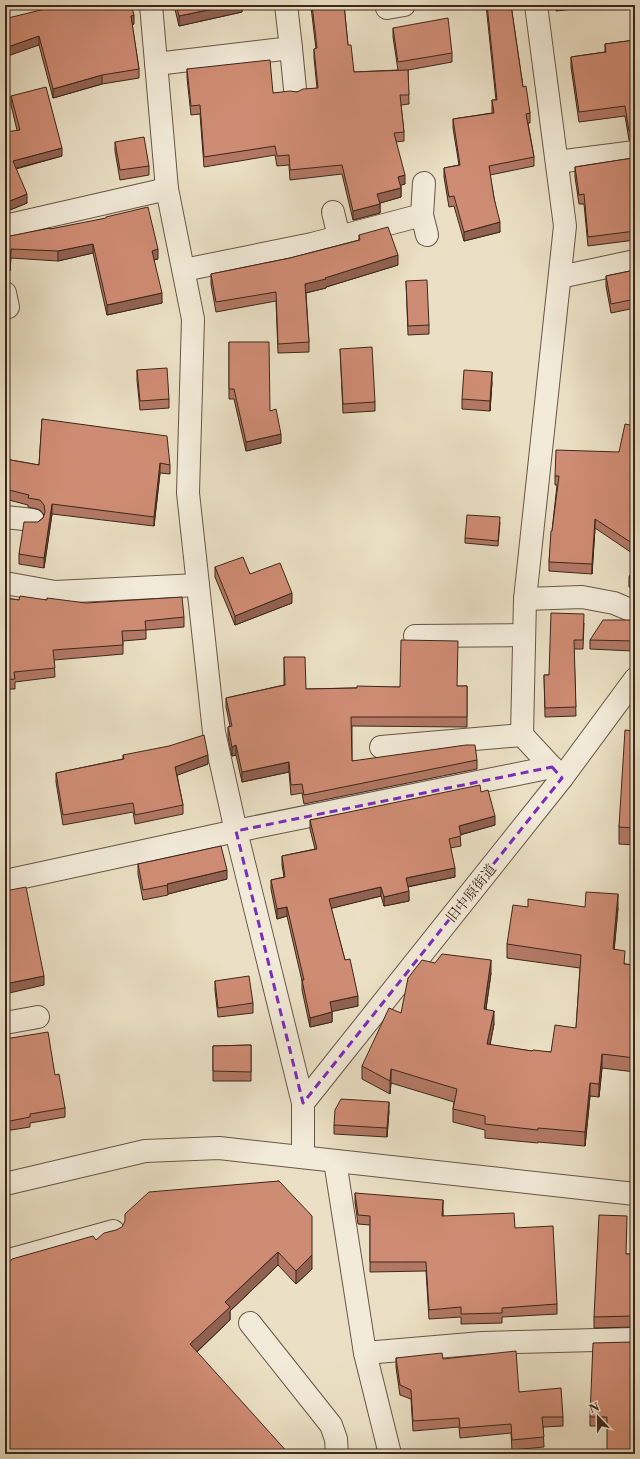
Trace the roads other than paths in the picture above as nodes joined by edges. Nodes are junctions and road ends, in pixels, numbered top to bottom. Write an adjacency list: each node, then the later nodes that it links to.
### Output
1 (46, 5): 5 (street)
2 (152, 5): 7 (street)
3 (286, 5): 6 (street)
4 (536, 5): 10 (street)
5 (5, 15)
6 (291, 48): 7 (street); 8 (street)
7 (156, 64): 12 (street)
8 (295, 89)
9 (635, 152): 10 (street)
10 (557, 162): 18 (street)
11 (424, 183): 15 (street)
12 (167, 189): 14 (street); 17 (street)
13 (333, 212): 15 (street)
14 (5, 226)
15 (338, 237): 17 (street)
16 (635, 261): 18 (street)
17 (184, 270): 22 (street)
18 (560, 277): 23 (street)
19 (5, 519): 20 (street)
20 (34, 520)
21 (5, 583): 22 (street)
22 (198, 585): 31 (street)
23 (525, 599): 24 (street); 25 (street)
24 (635, 612)
25 (524, 635): 26 (street); 28 (street)
26 (415, 636)
27 (635, 679): 30 (street, 旧中原街道)
28 (522, 734): 29 (street); 30 (street)
29 (381, 747)
30 (557, 772): 31 (street); 35 (street, 旧中原街道)
31 (236, 831): 32 (street); 35 (street)
32 (5, 881)
33 (38, 1017): 34 (street)
34 (5, 1023)
35 (303, 1103): 36 (street)
36 (303, 1156): 37 (street); 38 (street)
37 (334, 1161): 39 (street); 44 (street)
38 (5, 1184)
39 (635, 1194)
40 (113, 1231): 41 (street)
41 (5, 1261)
42 (250, 1323): 45 (street)
43 (635, 1339): 44 (street)
44 (365, 1352): 46 (street)
45 (337, 1454)
46 (390, 1454)

